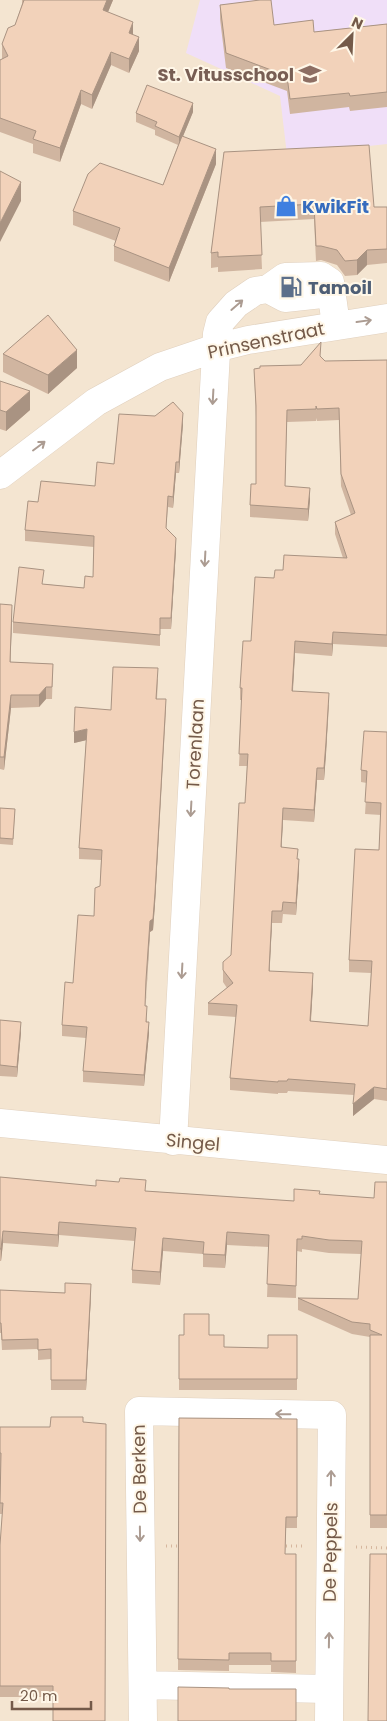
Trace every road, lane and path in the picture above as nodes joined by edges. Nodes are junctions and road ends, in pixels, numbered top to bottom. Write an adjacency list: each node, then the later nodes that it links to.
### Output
1 (333, 302): 2 (street, Prinsenstraat, one-way to 2); 3 (street, Prinsenstraat); 3 (street, Torenlaan, one-way to 1)
2 (387, 318)
3 (216, 348): 4 (street, Prinsenstraat, one-way to 3); 6 (street, Torenlaan, one-way to 6)
4 (0, 475)
5 (0, 1123): 6 (street, Singel)
6 (173, 1141): 7 (street, Singel)
7 (387, 1160)
8 (332, 1415): 9 (street, De Berken, one-way to 9); 12 (street, De Peppels, one-way to 8)
9 (141, 1546): 10 (path); 14 (street, De Berken)
10 (190, 1546)
11 (280, 1546): 12 (path)
12 (330, 1546): 13 (path); 15 (street, De Peppels, one-way to 12)
13 (387, 1548)
14 (143, 1685): 15 (street); 16 (street, De Berken)
15 (328, 1689): 17 (street, De Peppels)
16 (143, 1721)
17 (329, 1721)

